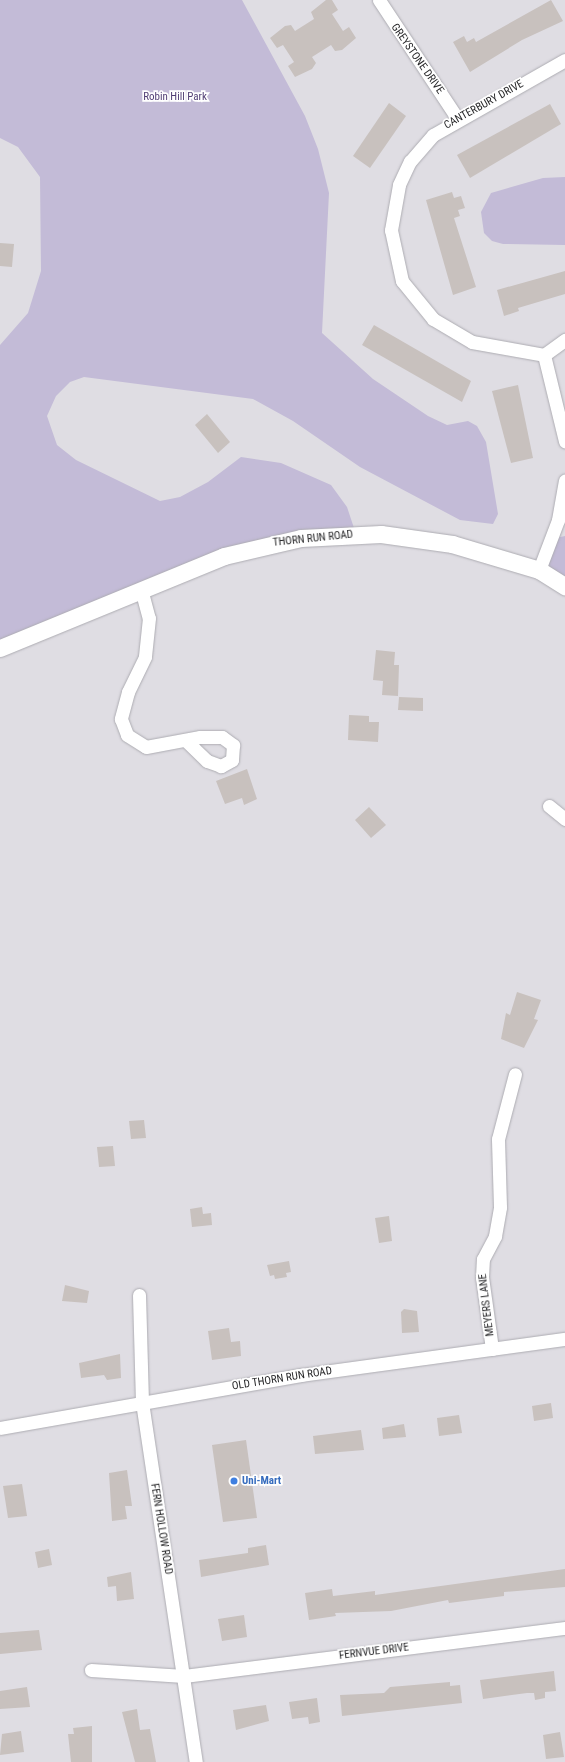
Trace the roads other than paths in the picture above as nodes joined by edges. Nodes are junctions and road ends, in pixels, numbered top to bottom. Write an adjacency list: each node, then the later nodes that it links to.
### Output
1 (379, 0): 3 (street, GREYSTONE DRIVE)
2 (565, 60): 3 (street, CANTERBURY DRIVE)
3 (457, 118): 5 (street, CANTERBURY DRIVE)
4 (565, 340): 5 (street)
5 (544, 355): 6 (street)
6 (565, 441)
7 (565, 481): 8 (street)
8 (539, 570): 9 (street, THORN RUN ROAD); 10 (street, THORN RUN ROAD)
9 (565, 586)
10 (141, 589): 11 (street, THORN RUN ROAD); 12 (street)
11 (0, 648)
12 (185, 740)
13 (549, 806): 14 (street)
14 (565, 819)
15 (515, 1074): 18 (street, MEYERS LANE)
16 (139, 1295): 19 (street, FERN HOLLOW ROAD)
17 (565, 1339): 18 (street, OLD THORN RUN ROAD)
18 (492, 1349): 19 (street, OLD THORN RUN ROAD)
19 (142, 1402): 20 (street, OLD THORN RUN ROAD); 23 (street, FERN HOLLOW ROAD)
20 (0, 1428)
21 (565, 1628): 23 (street, FERNVUE DRIVE)
22 (91, 1670): 23 (street, FERNVUE DRIVE)
23 (184, 1676): 24 (street, FERN HOLLOW ROAD)
24 (196, 1762)

